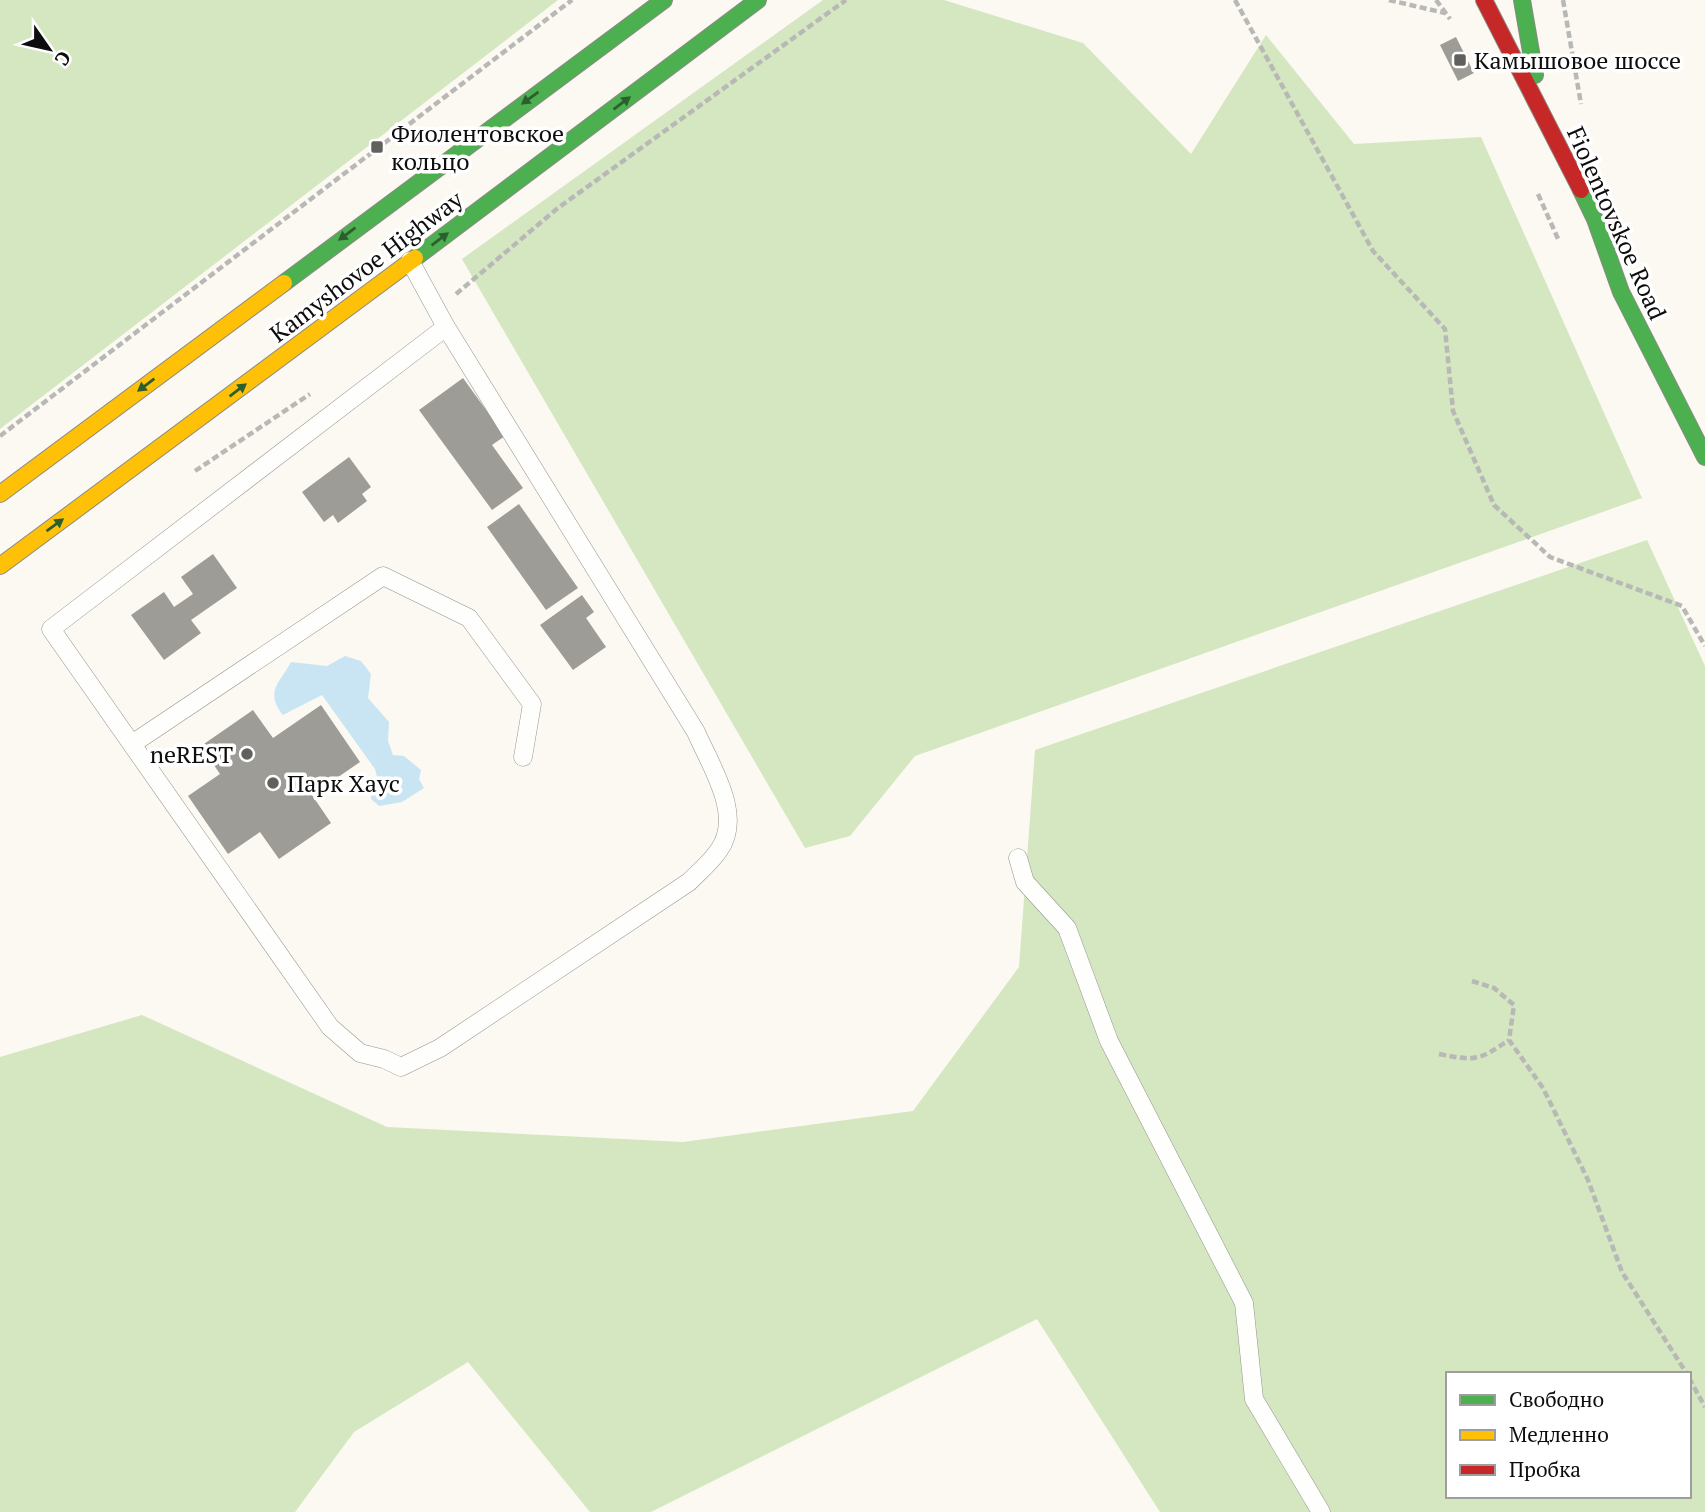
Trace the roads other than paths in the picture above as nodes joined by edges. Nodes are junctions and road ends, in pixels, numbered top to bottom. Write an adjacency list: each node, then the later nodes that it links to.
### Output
1 (664, 0): 9 (main road, Kamyshovoe Highway, one-way to 9)
2 (758, 0): 6 (main road, Kamyshovoe Highway, one-way to 2)
3 (1522, 0): 5 (main road)
4 (1487, 3): 5 (main road, Fiolentovskoe Road)
5 (1542, 115): 8 (main road, Fiolentovskoe Road)
6 (410, 261): 7 (lane); 10 (main road, Kamyshovoe Highway, one-way to 6)
7 (446, 327): 11 (lane); 11 (lane)
8 (1705, 457)
9 (0, 494)
10 (0, 566)
11 (132, 744): 12 (lane)
12 (523, 757)
13 (1018, 858): 14 (lane)
14 (1321, 1512)

